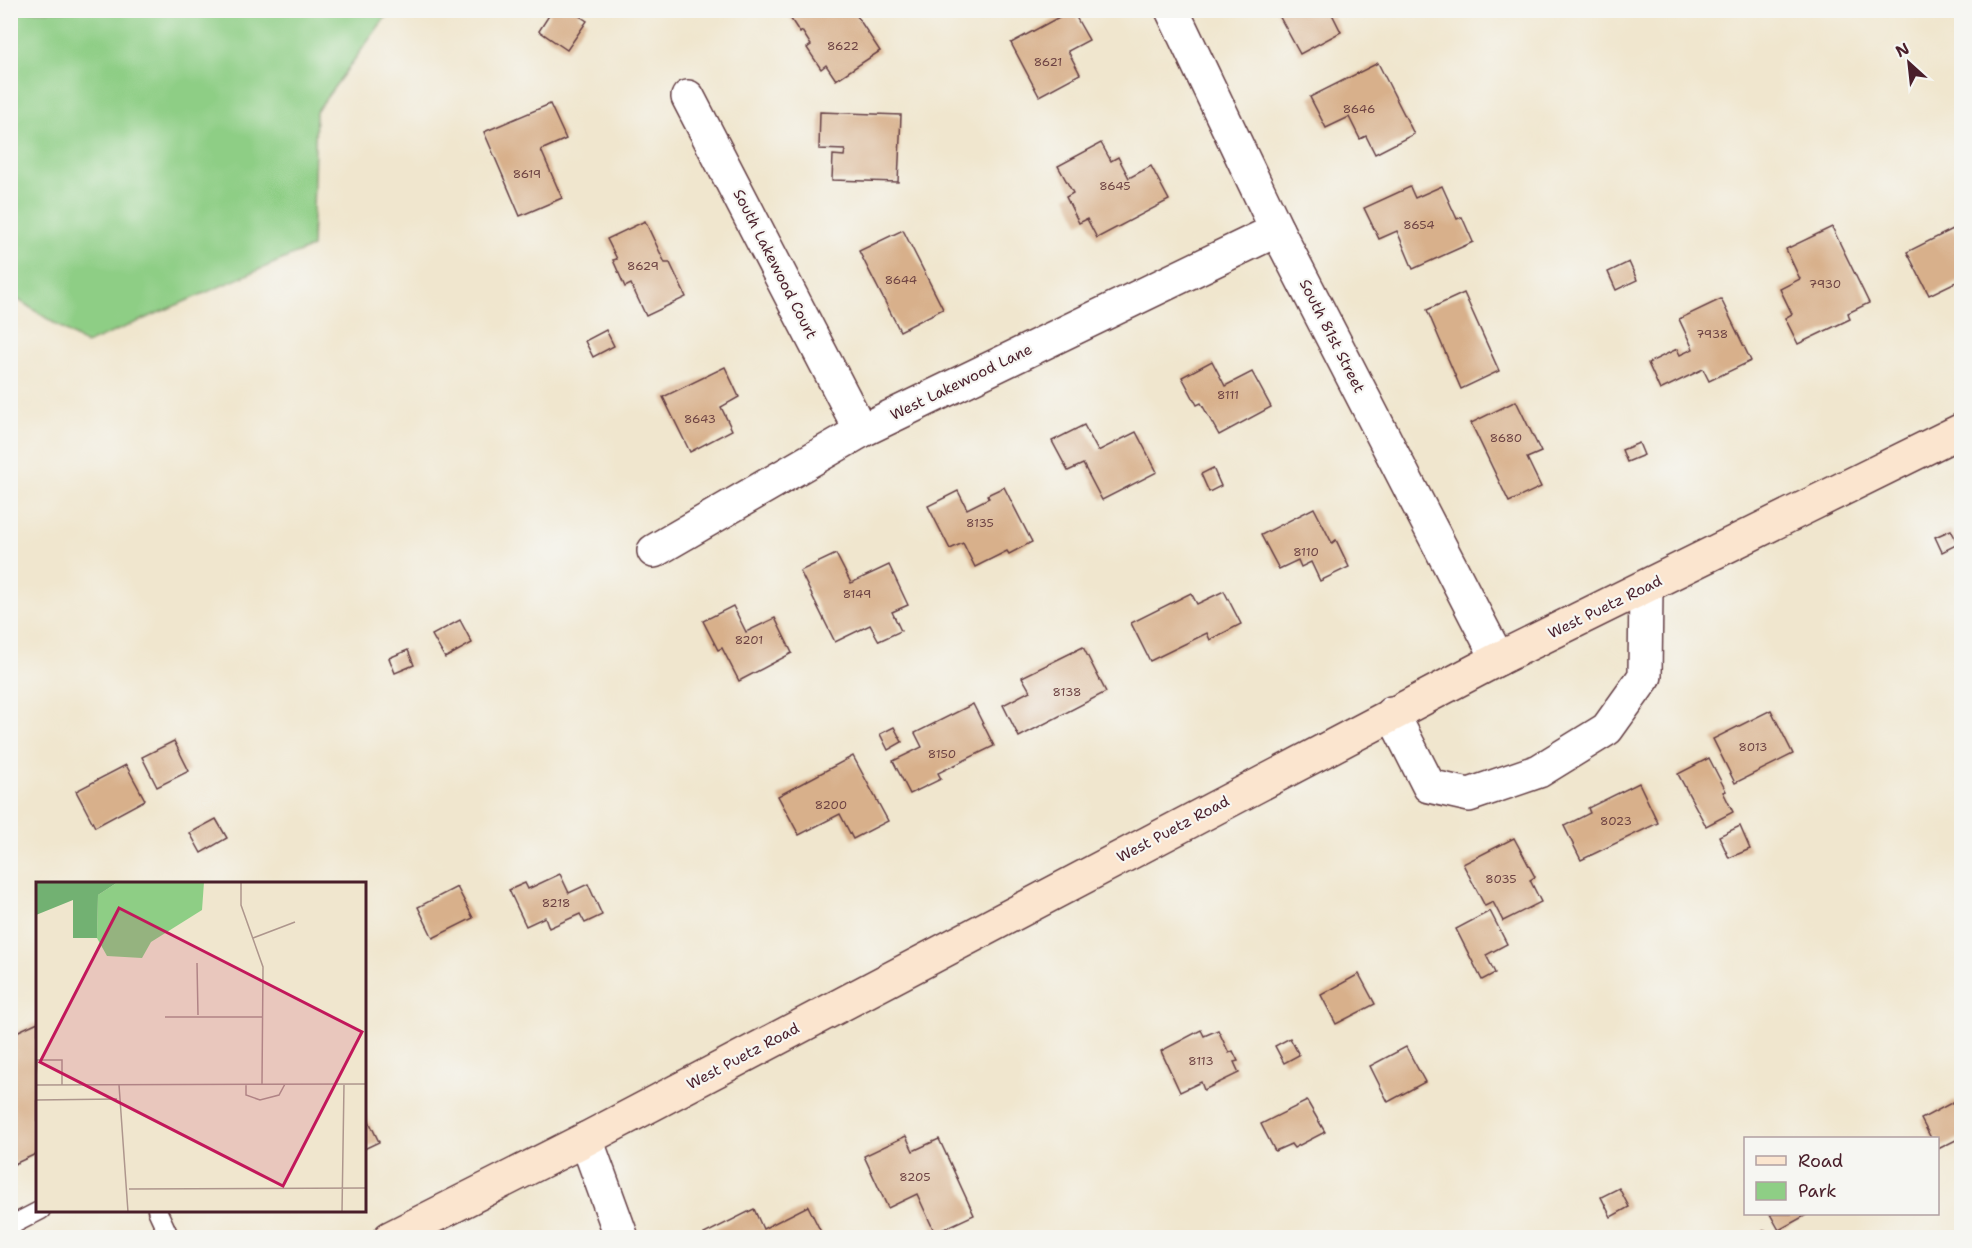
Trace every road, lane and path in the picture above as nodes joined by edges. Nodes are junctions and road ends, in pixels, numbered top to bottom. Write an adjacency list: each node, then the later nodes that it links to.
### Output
1 (1172, 10): 3 (street, South 81st Street)
2 (688, 97): 5 (street, South Lakewood Court)
3 (1277, 230): 5 (street, West Lakewood Lane); 8 (street, South 81st Street)
4 (1962, 430): 7 (street, West Puetz Road)
5 (861, 431): 6 (street, West Lakewood Lane)
6 (654, 551)
7 (1646, 587): 8 (street, West Puetz Road); 9 (street)
8 (1498, 659): 9 (street, West Puetz Road)
9 (1392, 713): 10 (street, West Puetz Road)
10 (586, 1139): 14 (street); 16 (street, West Puetz Road)
11 (37, 1212): 13 (lane)
12 (158, 1212): 15 (lane)
13 (10, 1226)
14 (619, 1237)
15 (170, 1238)
16 (390, 1238)

